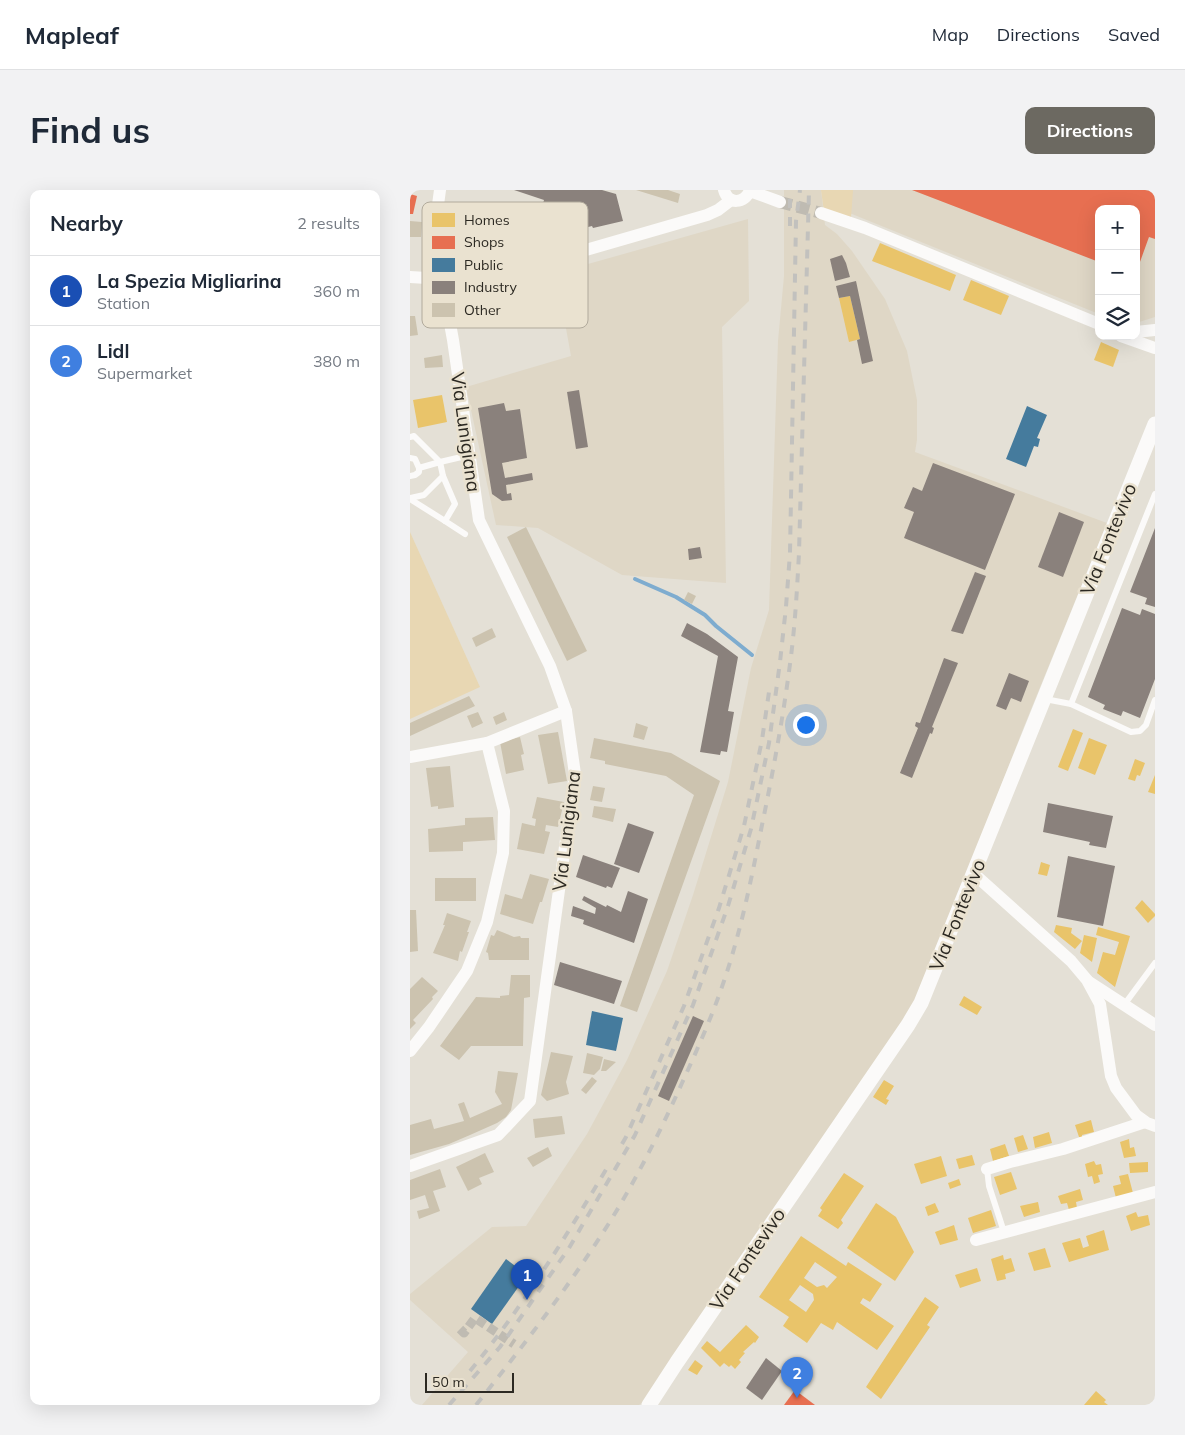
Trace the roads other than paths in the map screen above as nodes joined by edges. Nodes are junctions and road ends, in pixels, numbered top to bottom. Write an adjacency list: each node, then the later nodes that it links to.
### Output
1 (750, 191): 2 (street); 3 (street)
2 (727, 195): 5 (street)
3 (780, 202)
4 (821, 213): 6 (street)
5 (588, 247)
6 (1095, 322)
7 (451, 328): 14 (street, Via Lunigiana)
8 (1155, 330): 9 (street)
9 (1140, 332)
10 (1133, 340): 11 (street)
11 (1155, 348)
12 (1155, 424): 24 (street, Via Fontevivo)
13 (410, 437): 16 (lane)
14 (470, 455): 16 (lane); 27 (street, Via Lunigiana)
15 (410, 458): 17 (lane)
16 (440, 462): 17 (lane); 19 (lane)
17 (419, 468): 18 (lane)
18 (410, 476)
19 (443, 476): 21 (lane); 22 (lane)
20 (1155, 494): 26 (lane)
21 (410, 499): 22 (lane)
22 (445, 521): 23 (lane)
23 (465, 534)
24 (1044, 699): 26 (lane); 30 (street, Via Fontevivo)
25 (1155, 700): 26 (lane)
26 (1071, 704)
27 (566, 711): 28 (street); 37 (street, Via Lunigiana)
28 (487, 743): 29 (street); 35 (street)
29 (410, 757)
30 (973, 873): 32 (street); 42 (street, Via Fontevivo)
31 (1155, 963): 33 (lane)
32 (1087, 980): 33 (street); 36 (street)
33 (1124, 1005): 34 (street)
34 (1155, 1025)
35 (410, 1051)
36 (1150, 1124): 38 (street)
37 (410, 1166)
38 (987, 1169): 40 (lane)
39 (1155, 1192): 40 (street)
40 (1004, 1232): 41 (street)
41 (976, 1240)
42 (677, 1362): 43 (street, Via Fontevivo); 44 (street, Via Fontevivo)
43 (649, 1405)
44 (661, 1405)

